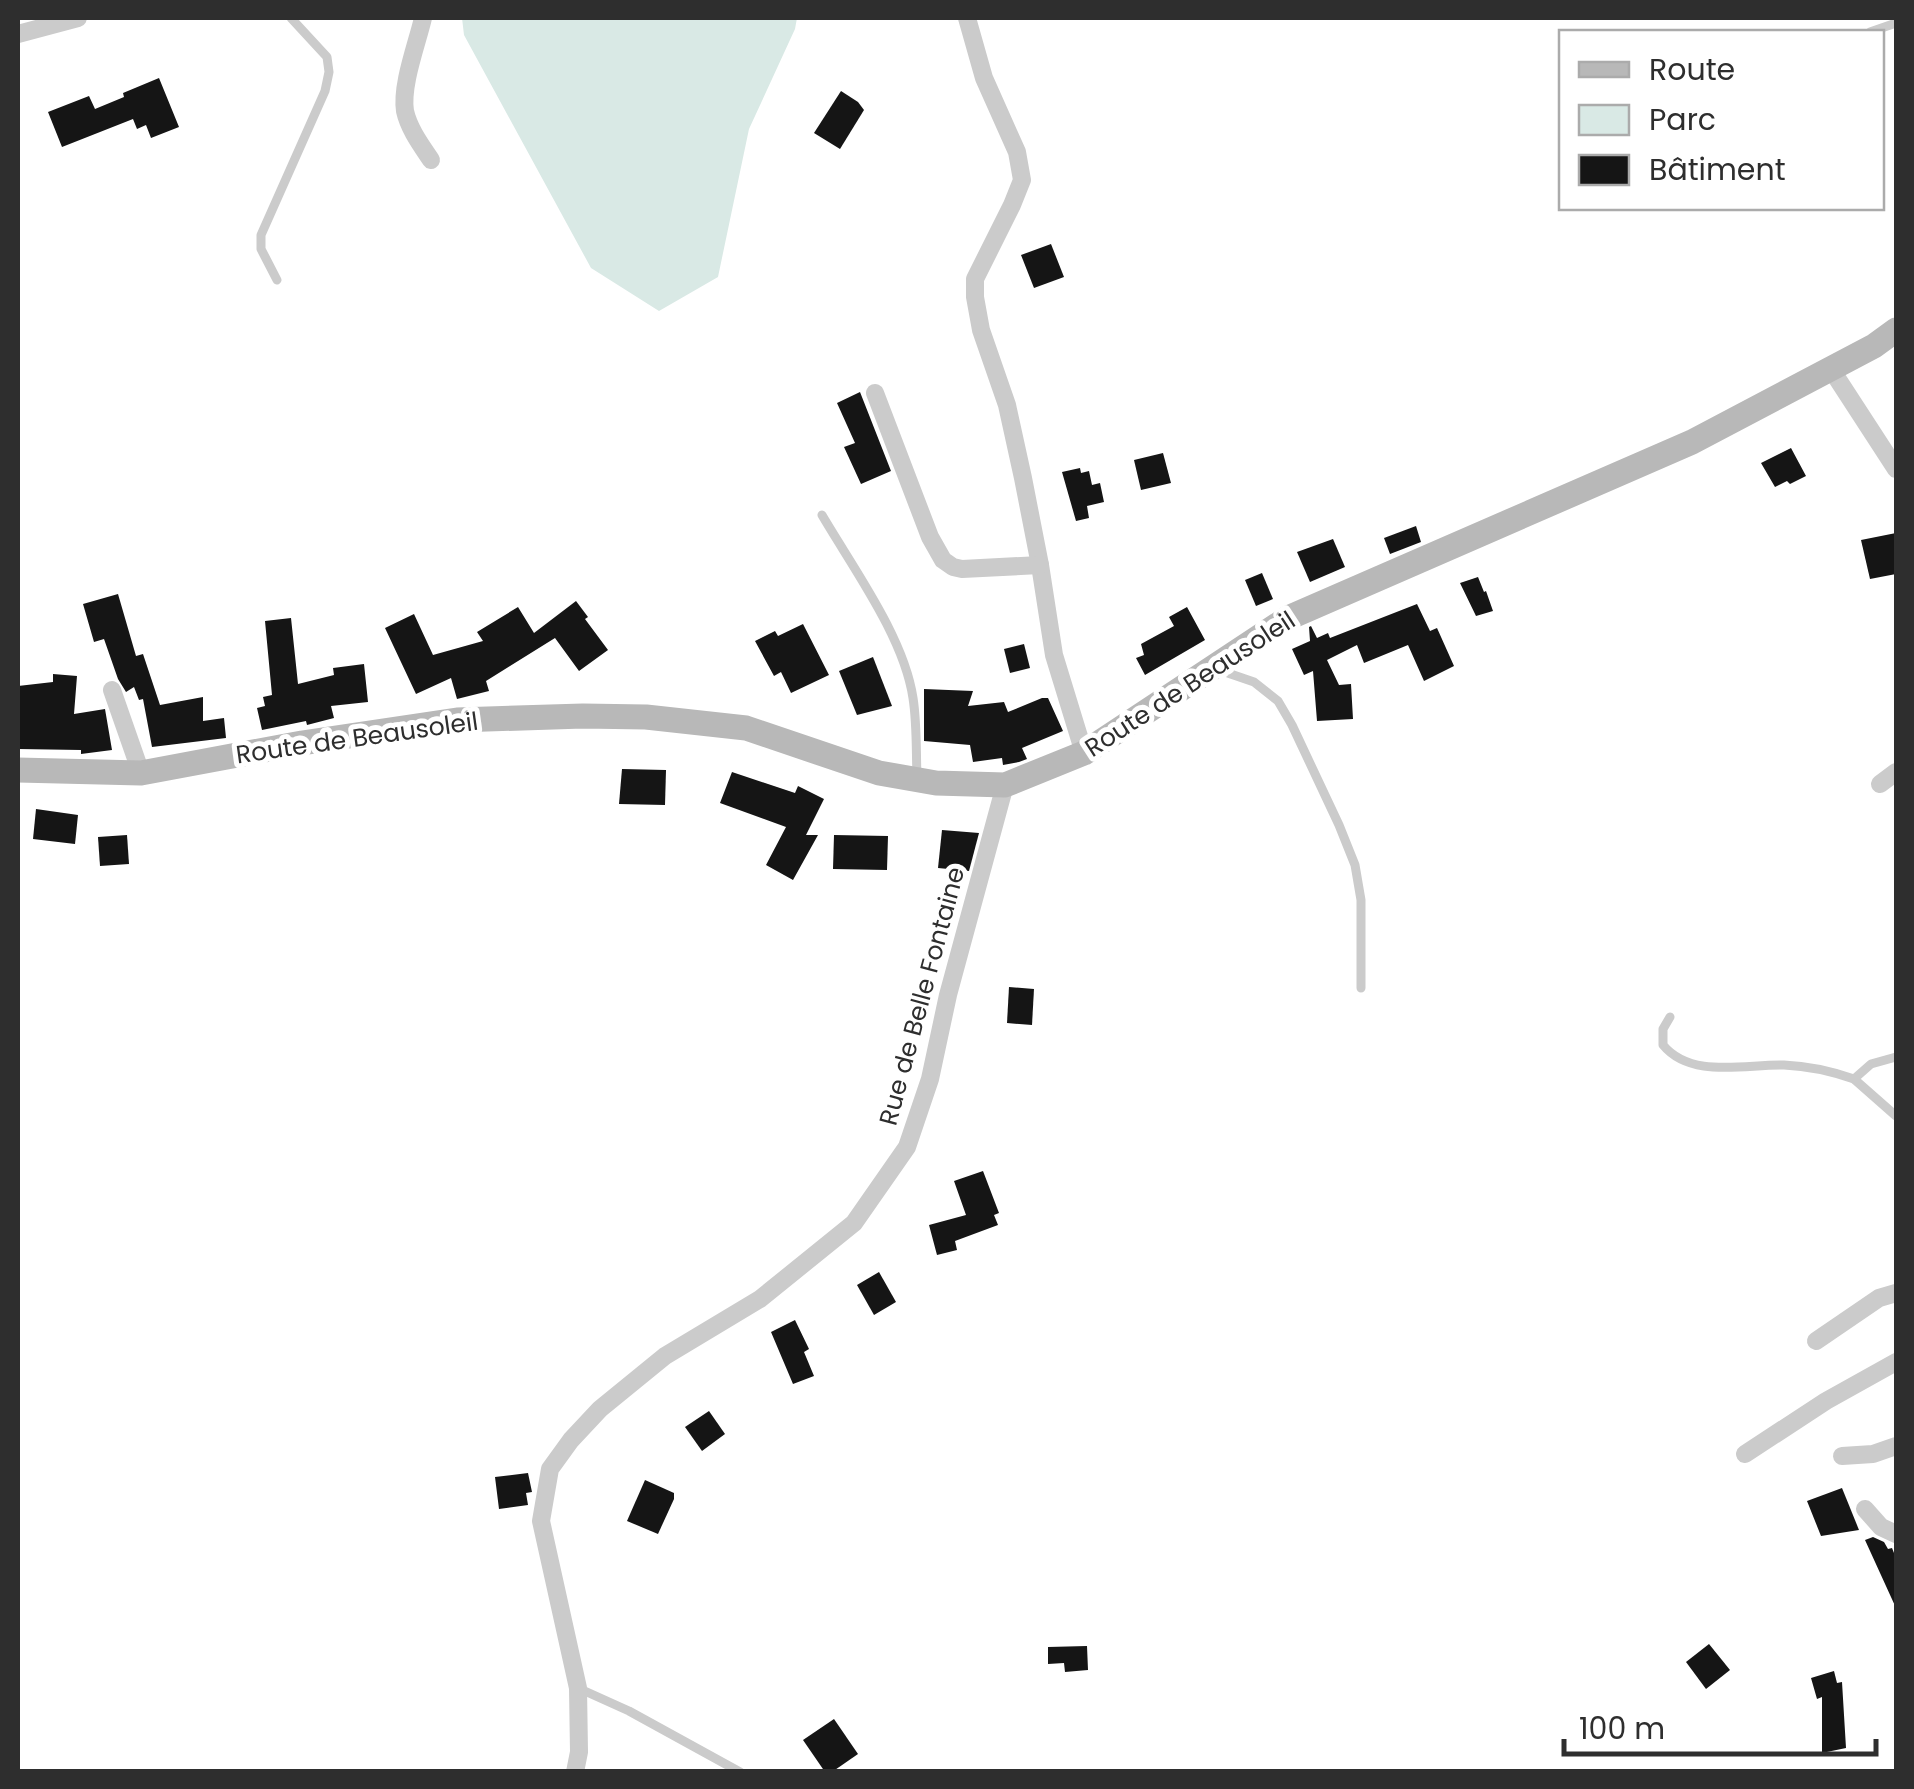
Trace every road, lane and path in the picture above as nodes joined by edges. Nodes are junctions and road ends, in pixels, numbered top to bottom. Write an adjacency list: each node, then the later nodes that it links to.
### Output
1 (78, 18): 5 (street)
2 (290, 18): 7 (lane)
3 (422, 18): 6 (street)
4 (968, 18): 13 (street)
5 (18, 34)
6 (431, 160)
7 (277, 280)
8 (1896, 330): 9 (street, Route de Beausoleil)
9 (1831, 369): 11 (street); 14 (street, Route de Beausoleil)
10 (875, 393): 13 (street)
11 (1896, 469)
12 (822, 515): 20 (lane)
13 (1040, 565): 16 (street)
14 (1211, 668): 16 (street, Route de Beausoleil); 23 (lane)
15 (112, 690): 18 (street)
16 (1084, 753): 22 (street, Route de Beausoleil)
17 (18, 770): 18 (street, Route de Beausoleil)
18 (141, 772): 20 (street, Route de Beausoleil)
19 (1896, 772): 21 (street)
20 (917, 780): 22 (street, Route de Beausoleil)
21 (1880, 784)
22 (1005, 785): 36 (street, Rue de Belle Fontaine)
23 (1362, 988)
24 (1670, 1018): 26 (lane)
25 (1896, 1056): 26 (lane)
26 (1854, 1079): 27 (lane)
27 (1896, 1116)
28 (1896, 1294): 29 (street)
29 (1816, 1342)
30 (1896, 1362): 32 (street)
31 (1896, 1446): 33 (street)
32 (1745, 1454)
33 (1842, 1456)
34 (1864, 1509): 35 (street)
35 (1896, 1534)
36 (578, 1688): 37 (street, Rue de Belle Fontaine); 38 (lane)
37 (576, 1772)
38 (740, 1772)

